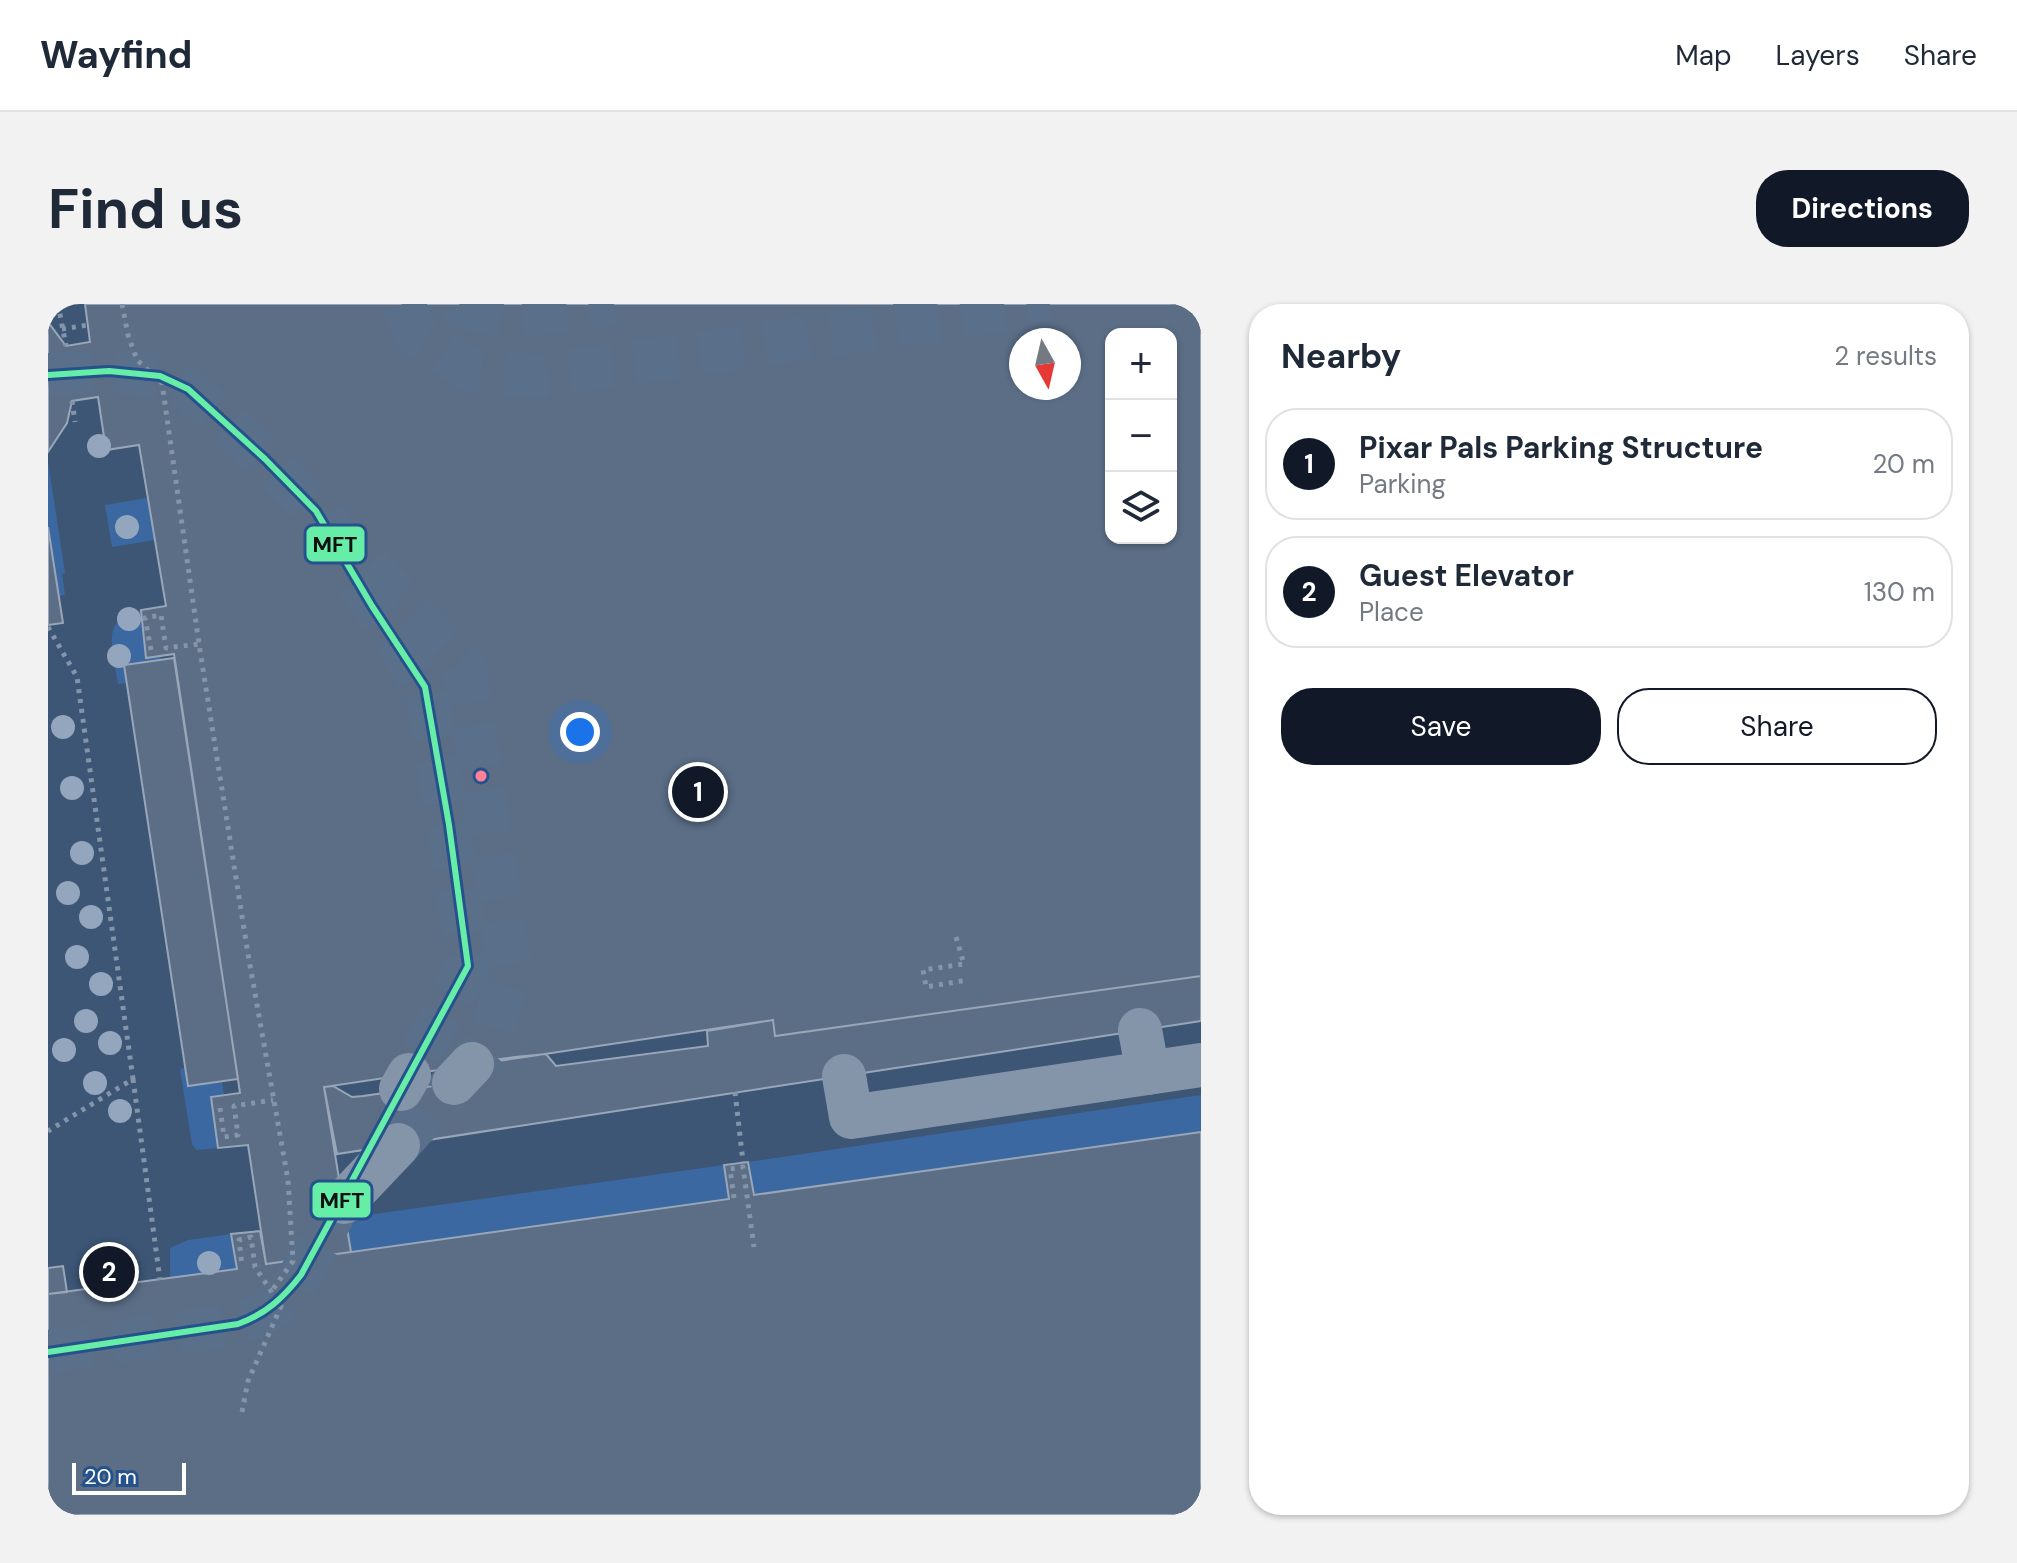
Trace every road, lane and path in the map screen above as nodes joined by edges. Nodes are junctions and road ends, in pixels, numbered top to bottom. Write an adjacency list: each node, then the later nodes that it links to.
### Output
1 (58, 304): 4 (path)
2 (122, 304): 9 (path)
3 (88, 325): 4 (path)
4 (62, 329): 5 (path)
5 (66, 346)
6 (72, 401): 7 (path)
7 (75, 422)
8 (48, 627): 17 (path)
9 (199, 644): 10 (path); 19 (path)
10 (151, 650)
11 (956, 937): 12 (path)
12 (967, 980)
13 (1140, 1030): 15 (lane)
14 (1201, 1065): 15 (lane)
15 (1148, 1073): 16 (lane)
16 (844, 1076)
17 (133, 1079): 21 (path); 28 (path)
18 (735, 1092): 23 (path)
19 (273, 1100): 20 (path); 29 (path)
20 (220, 1108)
21 (48, 1131)
22 (383, 1147): 25 (lane)
23 (743, 1162)
24 (734, 1198): 26 (path)
25 (343, 1200)
26 (754, 1247)
27 (242, 1266): 29 (path)
28 (160, 1280)
29 (271, 1292): 30 (path)
30 (242, 1412)

